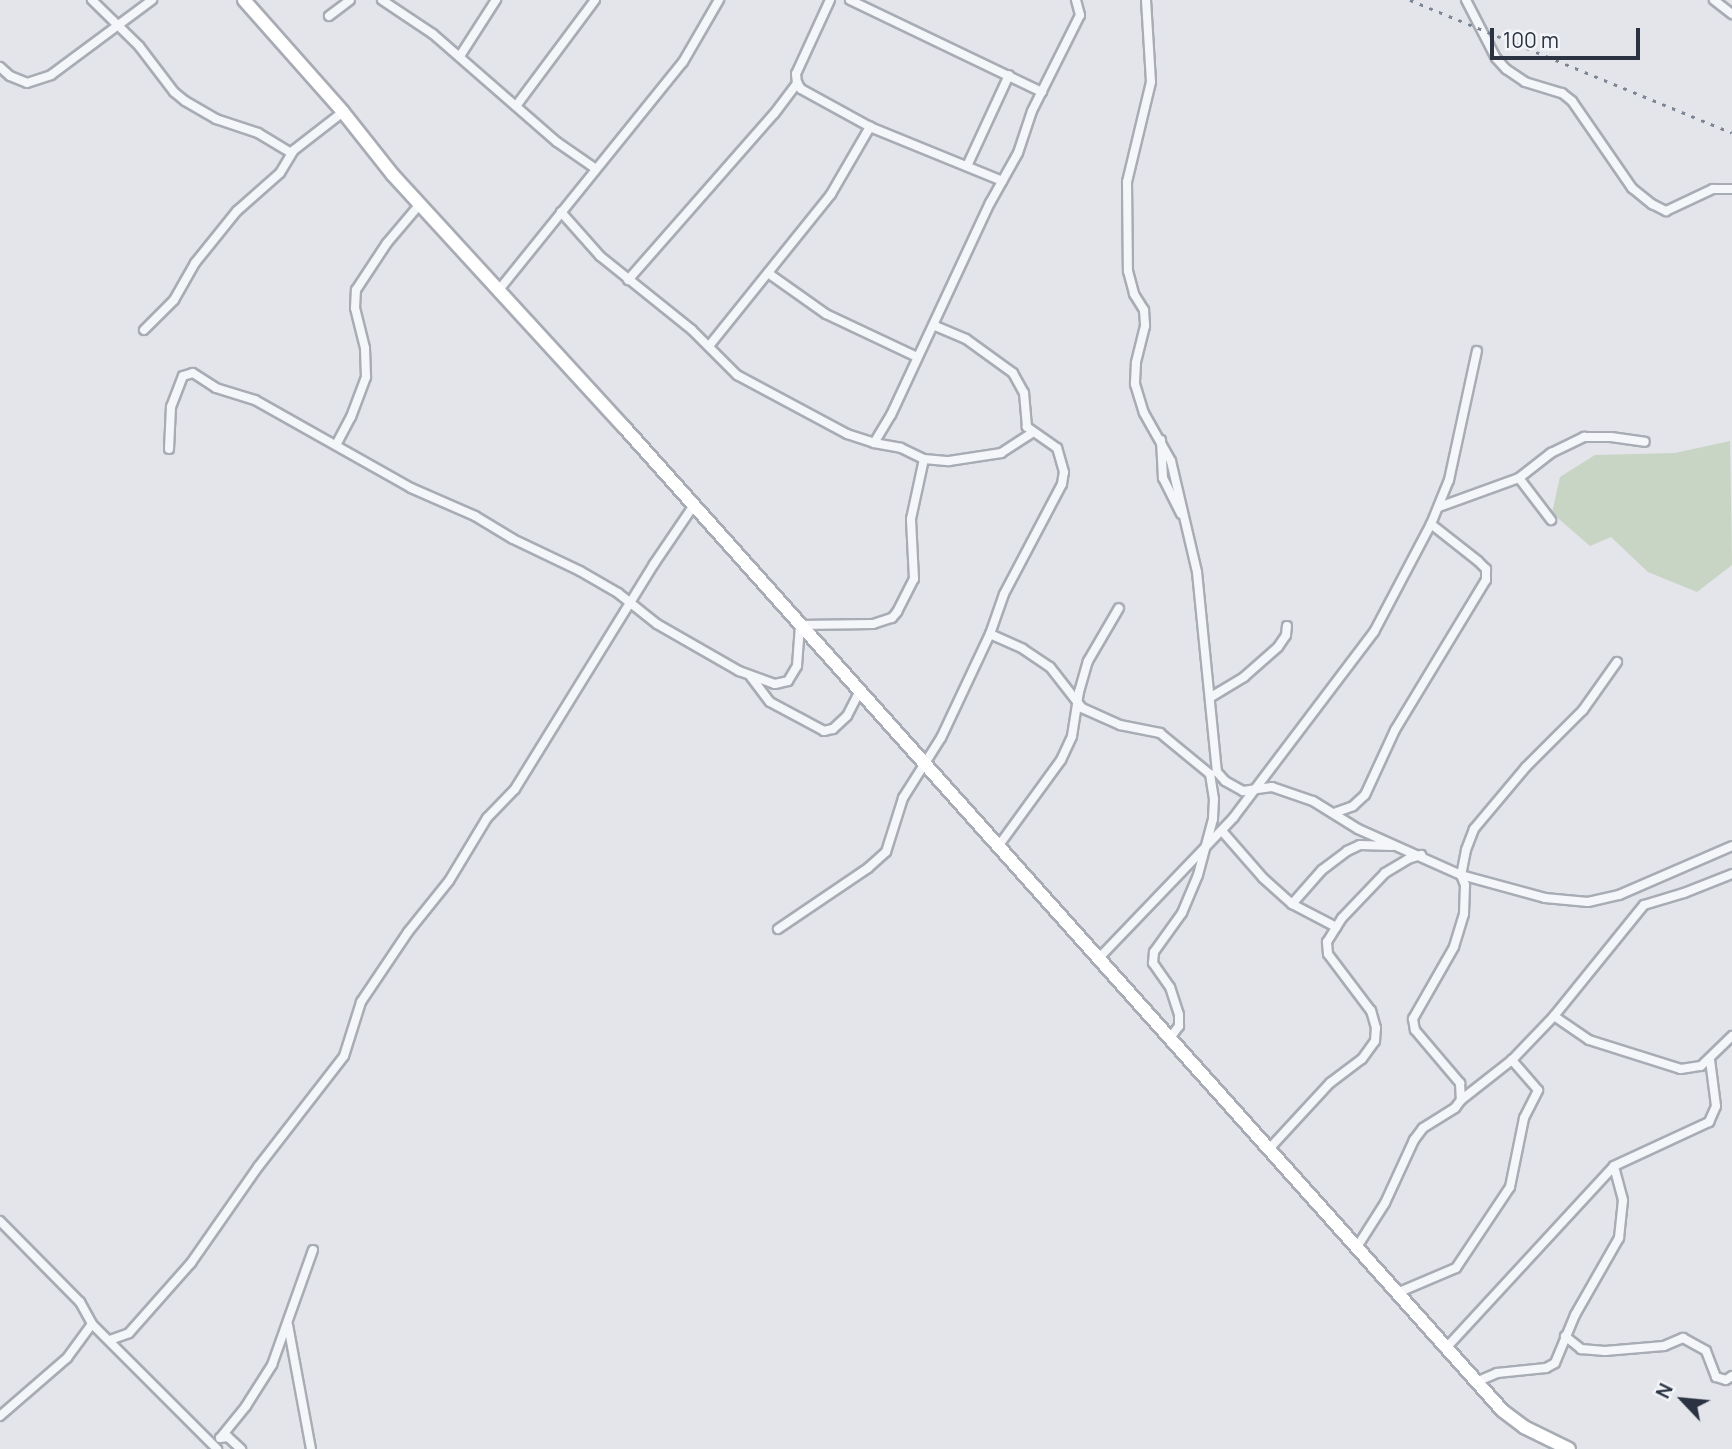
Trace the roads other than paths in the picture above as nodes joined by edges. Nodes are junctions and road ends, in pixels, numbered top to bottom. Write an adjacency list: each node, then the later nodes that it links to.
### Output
1 (92, 0): 17 (street)
2 (152, 0): 17 (street)
3 (244, 0): 24 (main road)
4 (350, 0): 16 (street)
5 (382, 0): 18 (street)
6 (496, 0): 18 (street)
7 (595, 0): 23 (street)
8 (719, 0): 28 (street)
9 (830, 0): 21 (street)
10 (850, 0): 20 (street)
11 (1076, 0): 22 (street)
12 (1146, 0): 60 (street)
13 (1466, 0): 30 (street)
14 (1714, 0): 15 (street)
15 (1732, 14)
16 (329, 16)
17 (119, 25): 19 (street); 26 (street)
18 (460, 56): 23 (street)
19 (0, 67)
20 (1009, 75): 22 (street); 27 (street)
21 (797, 83): 25 (street); 34 (street)
22 (1042, 92): 29 (street)
23 (516, 106): 28 (street)
24 (343, 112): 26 (street); 31 (main road)
25 (870, 127): 27 (street); 33 (street)
26 (291, 153): 37 (street)
27 (967, 166): 29 (street)
28 (596, 169): 32 (street)
29 (1002, 181): 36 (street)
30 (1732, 189)
31 (420, 204): 35 (main road); 44 (street)
32 (561, 212): 34 (street); 35 (street)
33 (768, 273): 38 (street); 40 (street)
34 (628, 280): 38 (street)
35 (498, 291): 48 (main road)
36 (935, 326): 40 (street); 41 (street)
37 (144, 330)
38 (709, 346): 43 (street)
39 (1477, 351): 49 (street)
40 (917, 357): 43 (street)
41 (1033, 432): 46 (street); 56 (street)
42 (1645, 442): 47 (street)
43 (874, 443): 46 (street)
44 (335, 445): 45 (street); 52 (street)
45 (169, 449)
46 (924, 459): 54 (street)
47 (1519, 478): 49 (street); 50 (street)
48 (694, 505): 52 (street); 54 (main road)
49 (1439, 507): 51 (street)
50 (1550, 520)
51 (1432, 524): 63 (street); 64 (street)
52 (630, 602): 58 (street); 92 (street)
53 (1119, 608): 61 (street)
54 (800, 625): 58 (street); 59 (main road)
55 (1287, 625): 60 (street)
56 (990, 634): 61 (street); 62 (street)
57 (1617, 662): 72 (street)
58 (751, 677): 59 (street)
59 (859, 692): 62 (main road)
60 (1210, 697): 63 (street)
61 (1077, 704): 67 (street); 69 (street)
62 (925, 765): 69 (main road); 75 (street)
63 (1253, 791): 64 (street); 65 (street)
64 (1334, 813): 68 (street)
65 (1222, 831): 67 (street); 73 (street)
66 (1732, 846): 72 (street)
67 (1206, 847): 76 (street); 79 (street)
68 (1402, 847): 70 (street); 73 (street)
69 (997, 848): 76 (main road)
70 (1421, 855): 72 (street); 74 (street)
71 (1732, 874): 77 (street)
72 (1461, 875): 82 (street)
73 (1292, 904): 74 (street)
74 (1336, 927): 83 (street)
75 (778, 929)
76 (1098, 958): 79 (main road)
77 (1554, 1016): 80 (street); 81 (street)
78 (1732, 1036): 81 (street)
79 (1170, 1038): 83 (main road)
80 (1511, 1060): 82 (street); 88 (street)
81 (1710, 1060): 84 (street)
82 (1461, 1100): 86 (street)
83 (1269, 1149): 86 (main road)
84 (1614, 1166): 91 (street); 93 (street)
85 (0, 1220): 89 (street)
86 (1357, 1247): 88 (main road)
87 (313, 1250): 90 (street)
88 (1397, 1293): 93 (main road)
89 (92, 1324): 92 (street); 96 (street)
90 (288, 1324): 97 (street); 100 (street)
91 (1565, 1336): 94 (street); 95 (street)
92 (110, 1340): 98 (street)
93 (1447, 1348): 95 (main road)
94 (1732, 1376)
95 (1476, 1381): 101 (main road)
96 (0, 1416)
97 (221, 1437): 98 (street); 99 (street)
98 (214, 1447)
99 (241, 1449)
100 (311, 1449)
101 (1569, 1449)

